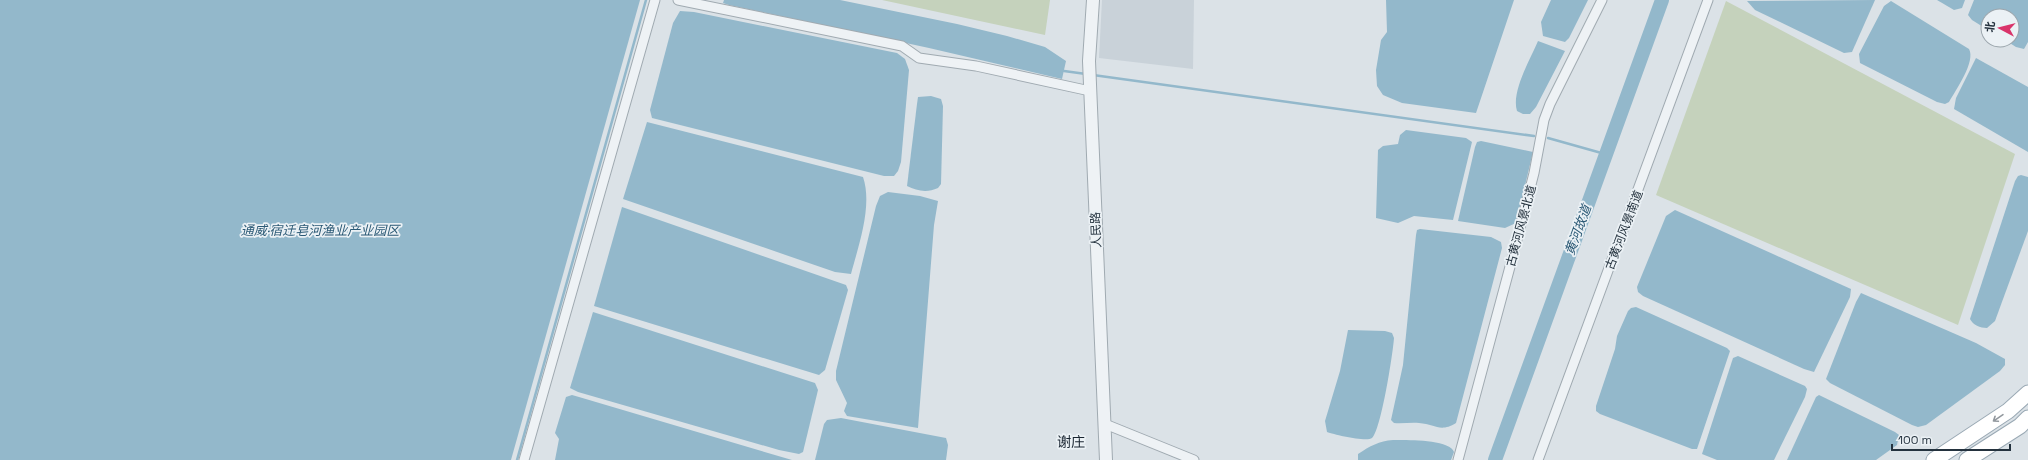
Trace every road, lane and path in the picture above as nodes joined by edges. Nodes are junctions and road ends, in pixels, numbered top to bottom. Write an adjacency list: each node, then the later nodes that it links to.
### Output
1 (655, 0): 10 (street)
2 (678, 0): 6 (street)
3 (1093, 0): 6 (street, 人民路)
4 (1602, 0): 13 (street, 古黄河风景北道)
5 (1708, 0): 14 (street, 古黄河风景南道)
6 (1090, 91): 9 (street, 人民路)
7 (2028, 393): 15 (main road, one-way to 15)
8 (2028, 418): 16 (main road)
9 (1105, 424): 11 (street, 人民路); 12 (street)
10 (524, 460)
11 (1106, 460)
12 (1194, 460)
13 (1458, 460)
14 (1538, 460)
15 (1934, 460)
16 (1967, 460)

